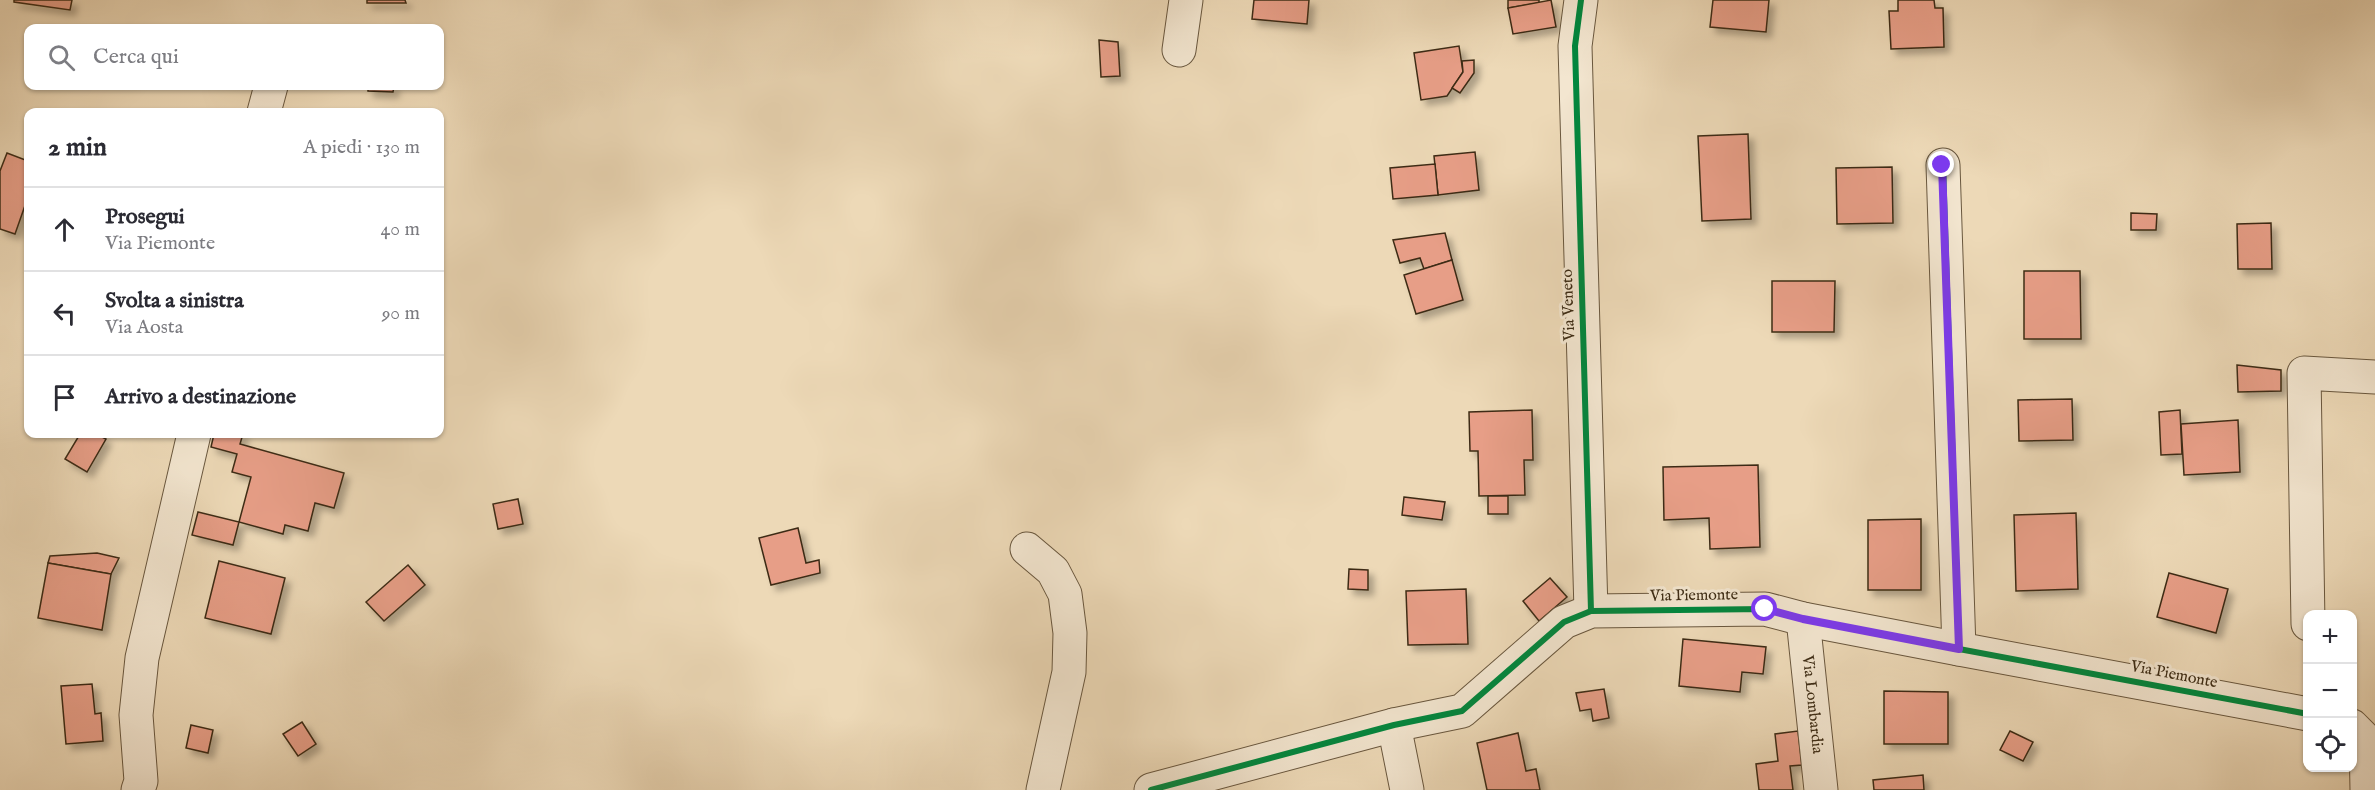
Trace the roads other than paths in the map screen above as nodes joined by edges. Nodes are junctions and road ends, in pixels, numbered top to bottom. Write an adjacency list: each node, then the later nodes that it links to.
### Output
1 (1186, 0): 3 (street)
2 (1581, 0): 11 (street, Via Veneto)
3 (1179, 50)
4 (270, 90): 5 (street)
5 (265, 108)
6 (1942, 165): 13 (street)
7 (2375, 377): 10 (street)
8 (193, 438): 17 (street)
9 (1027, 549): 18 (street)
10 (2307, 610)
11 (1591, 611): 12 (street, Via Piemonte); 15 (street, Via Piemonte)
12 (1803, 619): 13 (street, Via Piemonte); 21 (street, Via Lombardia)
13 (1959, 649): 14 (street, Via Piemonte)
14 (2303, 713)
15 (1394, 726): 19 (street, Via Piemonte); 20 (street)
16 (2357, 731): 22 (street)
17 (138, 790)
18 (1043, 790)
19 (1151, 790)
20 (1407, 790)
21 (1821, 790)
22 (2367, 790)

